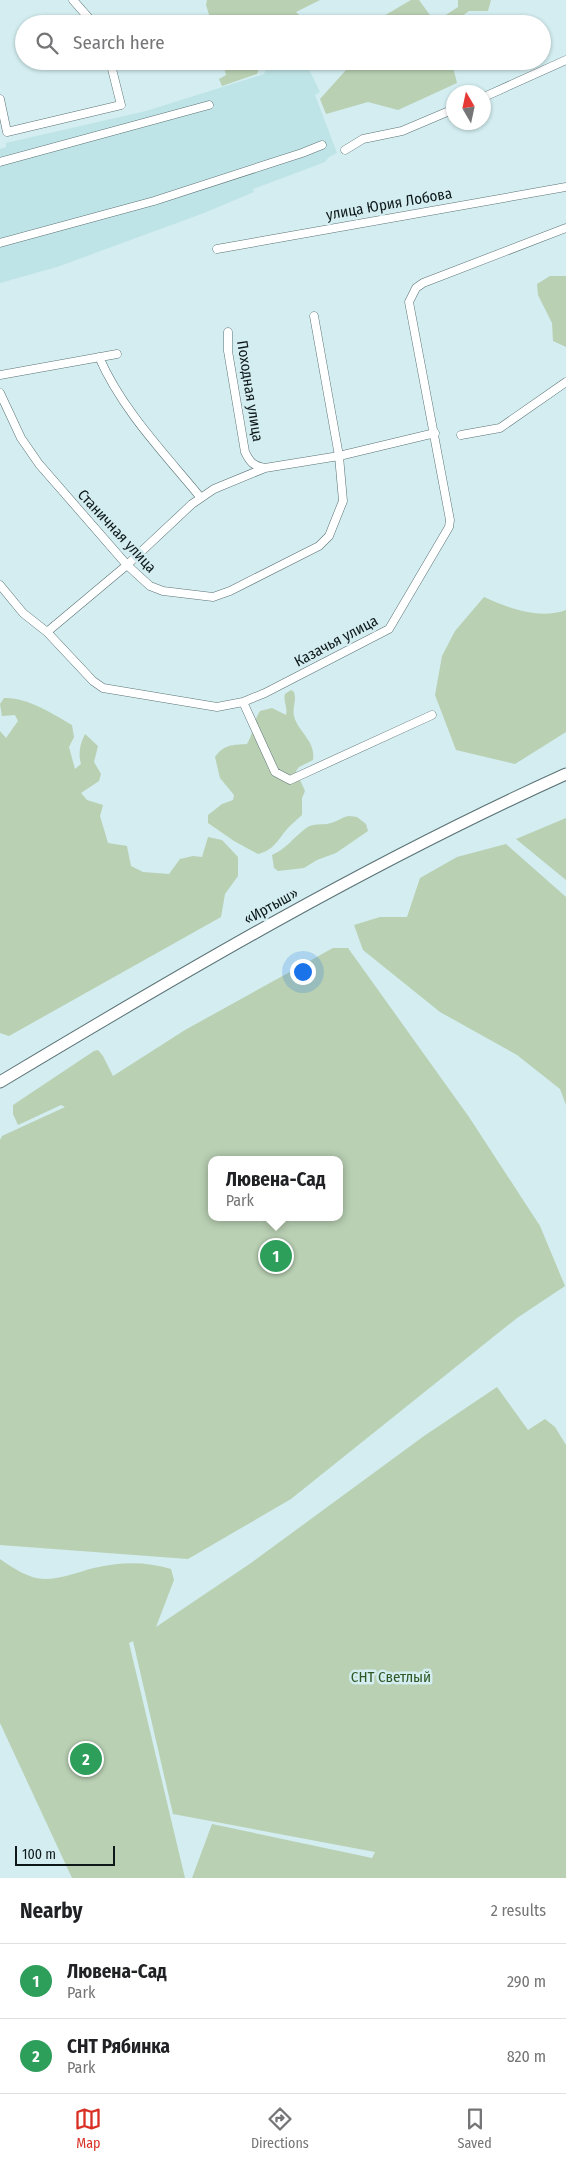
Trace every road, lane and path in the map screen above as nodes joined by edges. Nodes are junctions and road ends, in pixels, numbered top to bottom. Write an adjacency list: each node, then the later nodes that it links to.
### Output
1 (73, 0): 2 (street)
2 (86, 15)
3 (566, 60): 4 (street)
4 (551, 67)
5 (112, 70): 11 (street)
6 (544, 70): 7 (street)
7 (491, 94)
8 (0, 99): 11 (street)
9 (209, 105): 14 (street)
10 (446, 112): 13 (street)
11 (3, 135)
12 (322, 145): 17 (street)
13 (345, 150)
14 (0, 162)
15 (566, 187): 18 (street, улица Юрия Лобова)
16 (566, 228): 26 (street, Казачья улица)
17 (0, 243)
18 (217, 249)
19 (314, 316): 28 (street, Станичная улица)
20 (228, 332): 29 (street, Походная улица)
21 (117, 354): 22 (street)
22 (99, 357): 23 (street); 30 (street)
23 (0, 375)
24 (566, 382): 27 (street)
25 (0, 393): 31 (street, Станичная улица)
26 (435, 433): 28 (street); 34 (street, Казачья улица)
27 (461, 435)
28 (339, 456): 29 (street); 31 (street, Станичная улица)
29 (264, 468): 30 (street)
30 (201, 498): 31 (street)
31 (127, 565): 33 (street)
32 (0, 585): 33 (street, Казачья улица)
33 (47, 632): 34 (street, Казачья улица)
34 (243, 702): 35 (street)
35 (432, 715)
36 (566, 774): 37 (highway, «Иртыш»)
37 (0, 1082)

